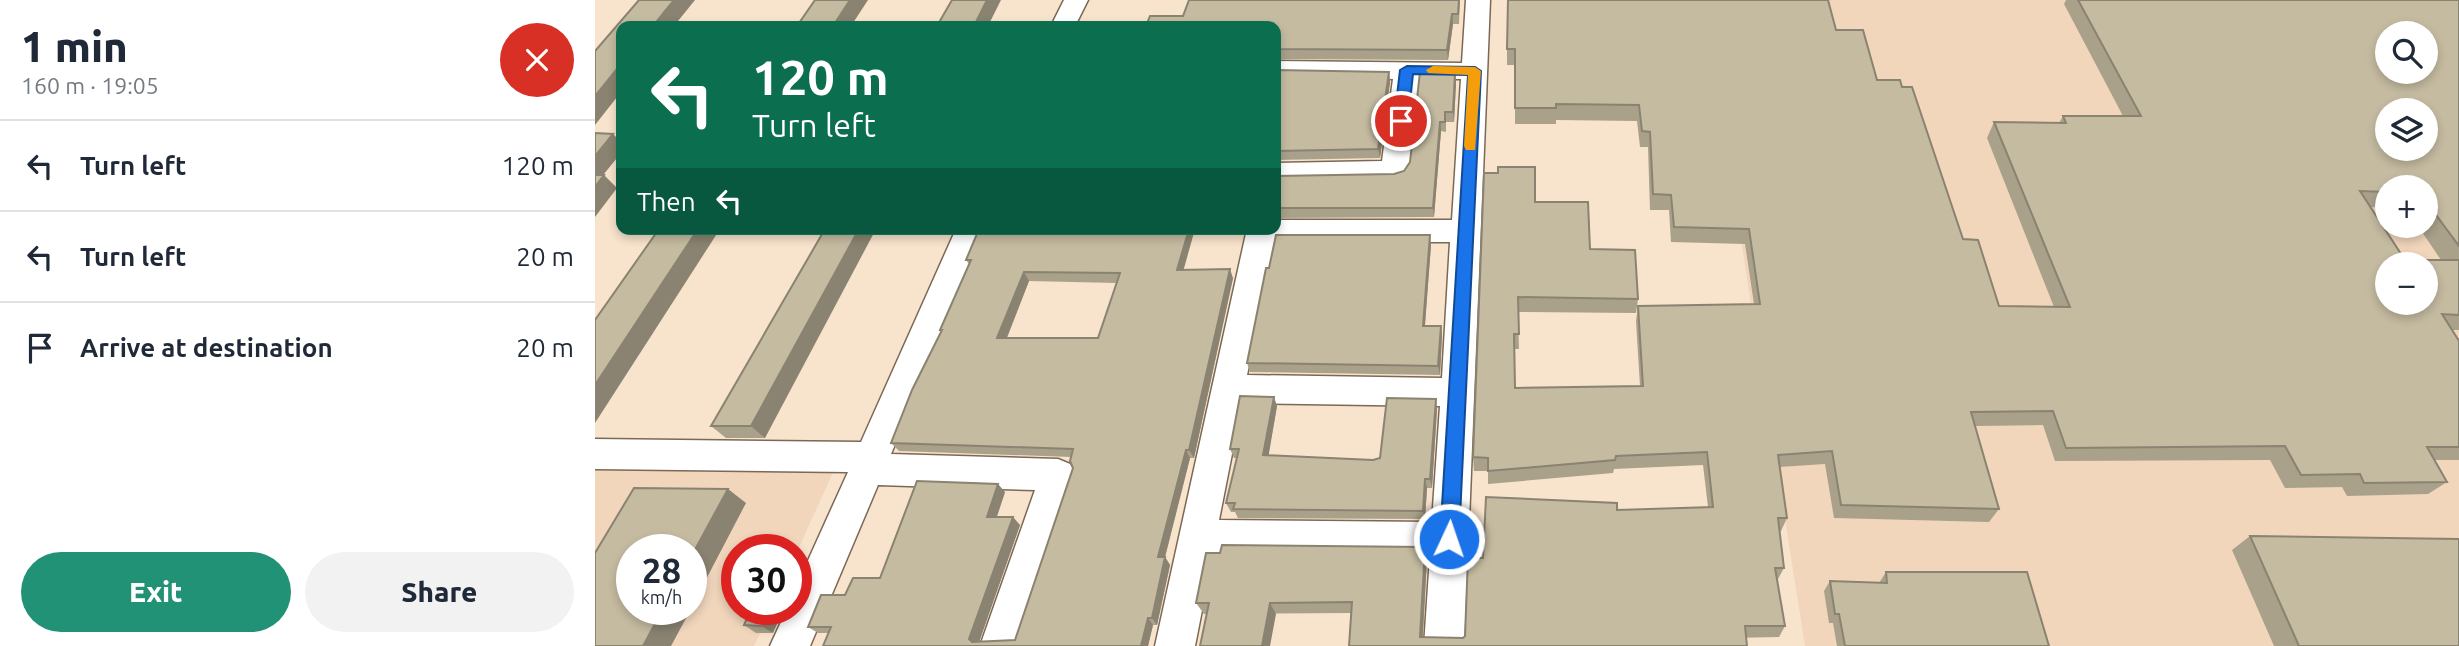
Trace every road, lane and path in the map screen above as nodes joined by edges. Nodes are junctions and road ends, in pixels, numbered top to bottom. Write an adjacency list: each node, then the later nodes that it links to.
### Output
1 (1076, 0): 3 (street)
2 (1478, 0): 6 (street)
3 (1066, 21)
4 (1281, 69): 5 (street)
5 (1407, 70): 6 (street); 7 (street)
6 (1475, 71): 8 (street)
7 (1281, 173)
8 (1466, 230): 9 (street); 13 (street)
9 (1281, 231)
10 (968, 235): 15 (street)
11 (1260, 235): 12 (street)
12 (1228, 389): 13 (street); 16 (street)
13 (1458, 393): 17 (street)
14 (595, 454): 15 (street)
15 (868, 463): 18 (street); 19 (street)
16 (1198, 537): 17 (street); 20 (street)
17 (1449, 539): 21 (street)
18 (790, 646)
19 (1000, 646)
20 (1175, 646)
21 (1444, 646)

